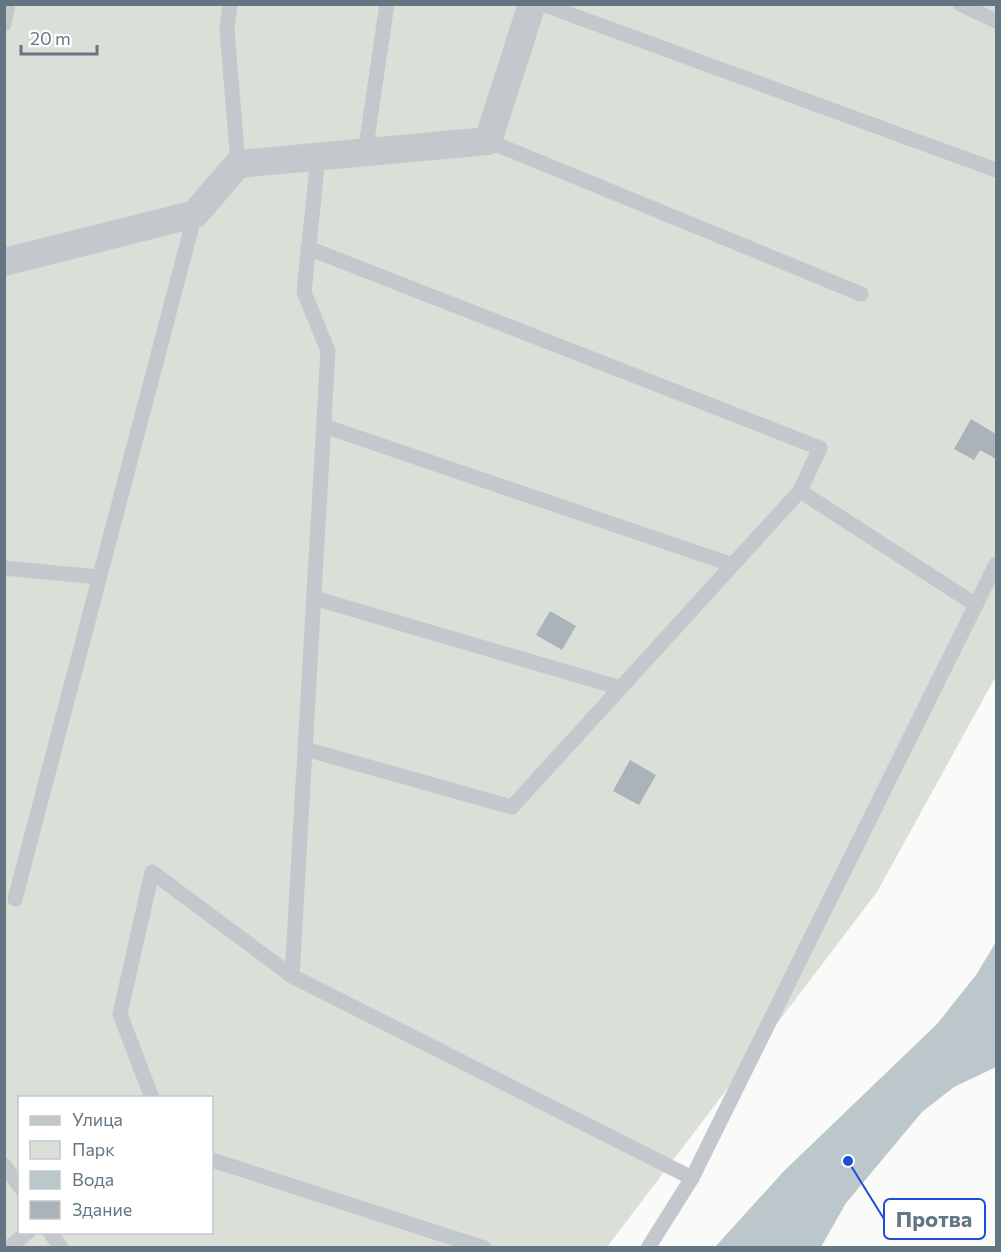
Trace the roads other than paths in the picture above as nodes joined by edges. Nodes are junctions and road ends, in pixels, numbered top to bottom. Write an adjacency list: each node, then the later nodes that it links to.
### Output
1 (8, 4): 8 (lane)
2 (230, 4): 12 (lane)
3 (387, 4): 10 (lane)
4 (532, 4): 9 (street)
5 (542, 4): 13 (lane)
6 (960, 4): 7 (lane)
7 (996, 21)
8 (4, 24)
9 (488, 141): 10 (street); 17 (lane)
10 (365, 153): 11 (street)
11 (318, 157): 12 (street); 15 (lane)
12 (238, 164): 14 (street)
13 (996, 170)
14 (195, 214): 16 (street); 23 (lane)
15 (308, 248): 18 (lane); 19 (lane)
16 (4, 262)
17 (861, 294)
18 (324, 426): 21 (lane); 24 (lane)
19 (800, 492): 21 (lane); 25 (lane)
20 (996, 564): 25 (lane)
21 (733, 565): 26 (lane)
22 (4, 568): 23 (lane)
23 (99, 578): 28 (lane)
24 (314, 597): 26 (lane); 27 (lane)
25 (976, 605): 33 (lane)
26 (621, 688): 27 (lane)
27 (305, 749): 29 (lane)
28 (15, 898)
29 (292, 976): 30 (lane); 33 (lane)
30 (151, 1096)
31 (213, 1160): 39 (lane)
32 (4, 1165): 34 (lane)
33 (692, 1178): 40 (lane)
34 (18, 1184)
35 (27, 1234): 37 (lane)
36 (51, 1234): 38 (lane)
37 (8, 1248)
38 (61, 1248)
39 (484, 1248)
40 (648, 1248)

